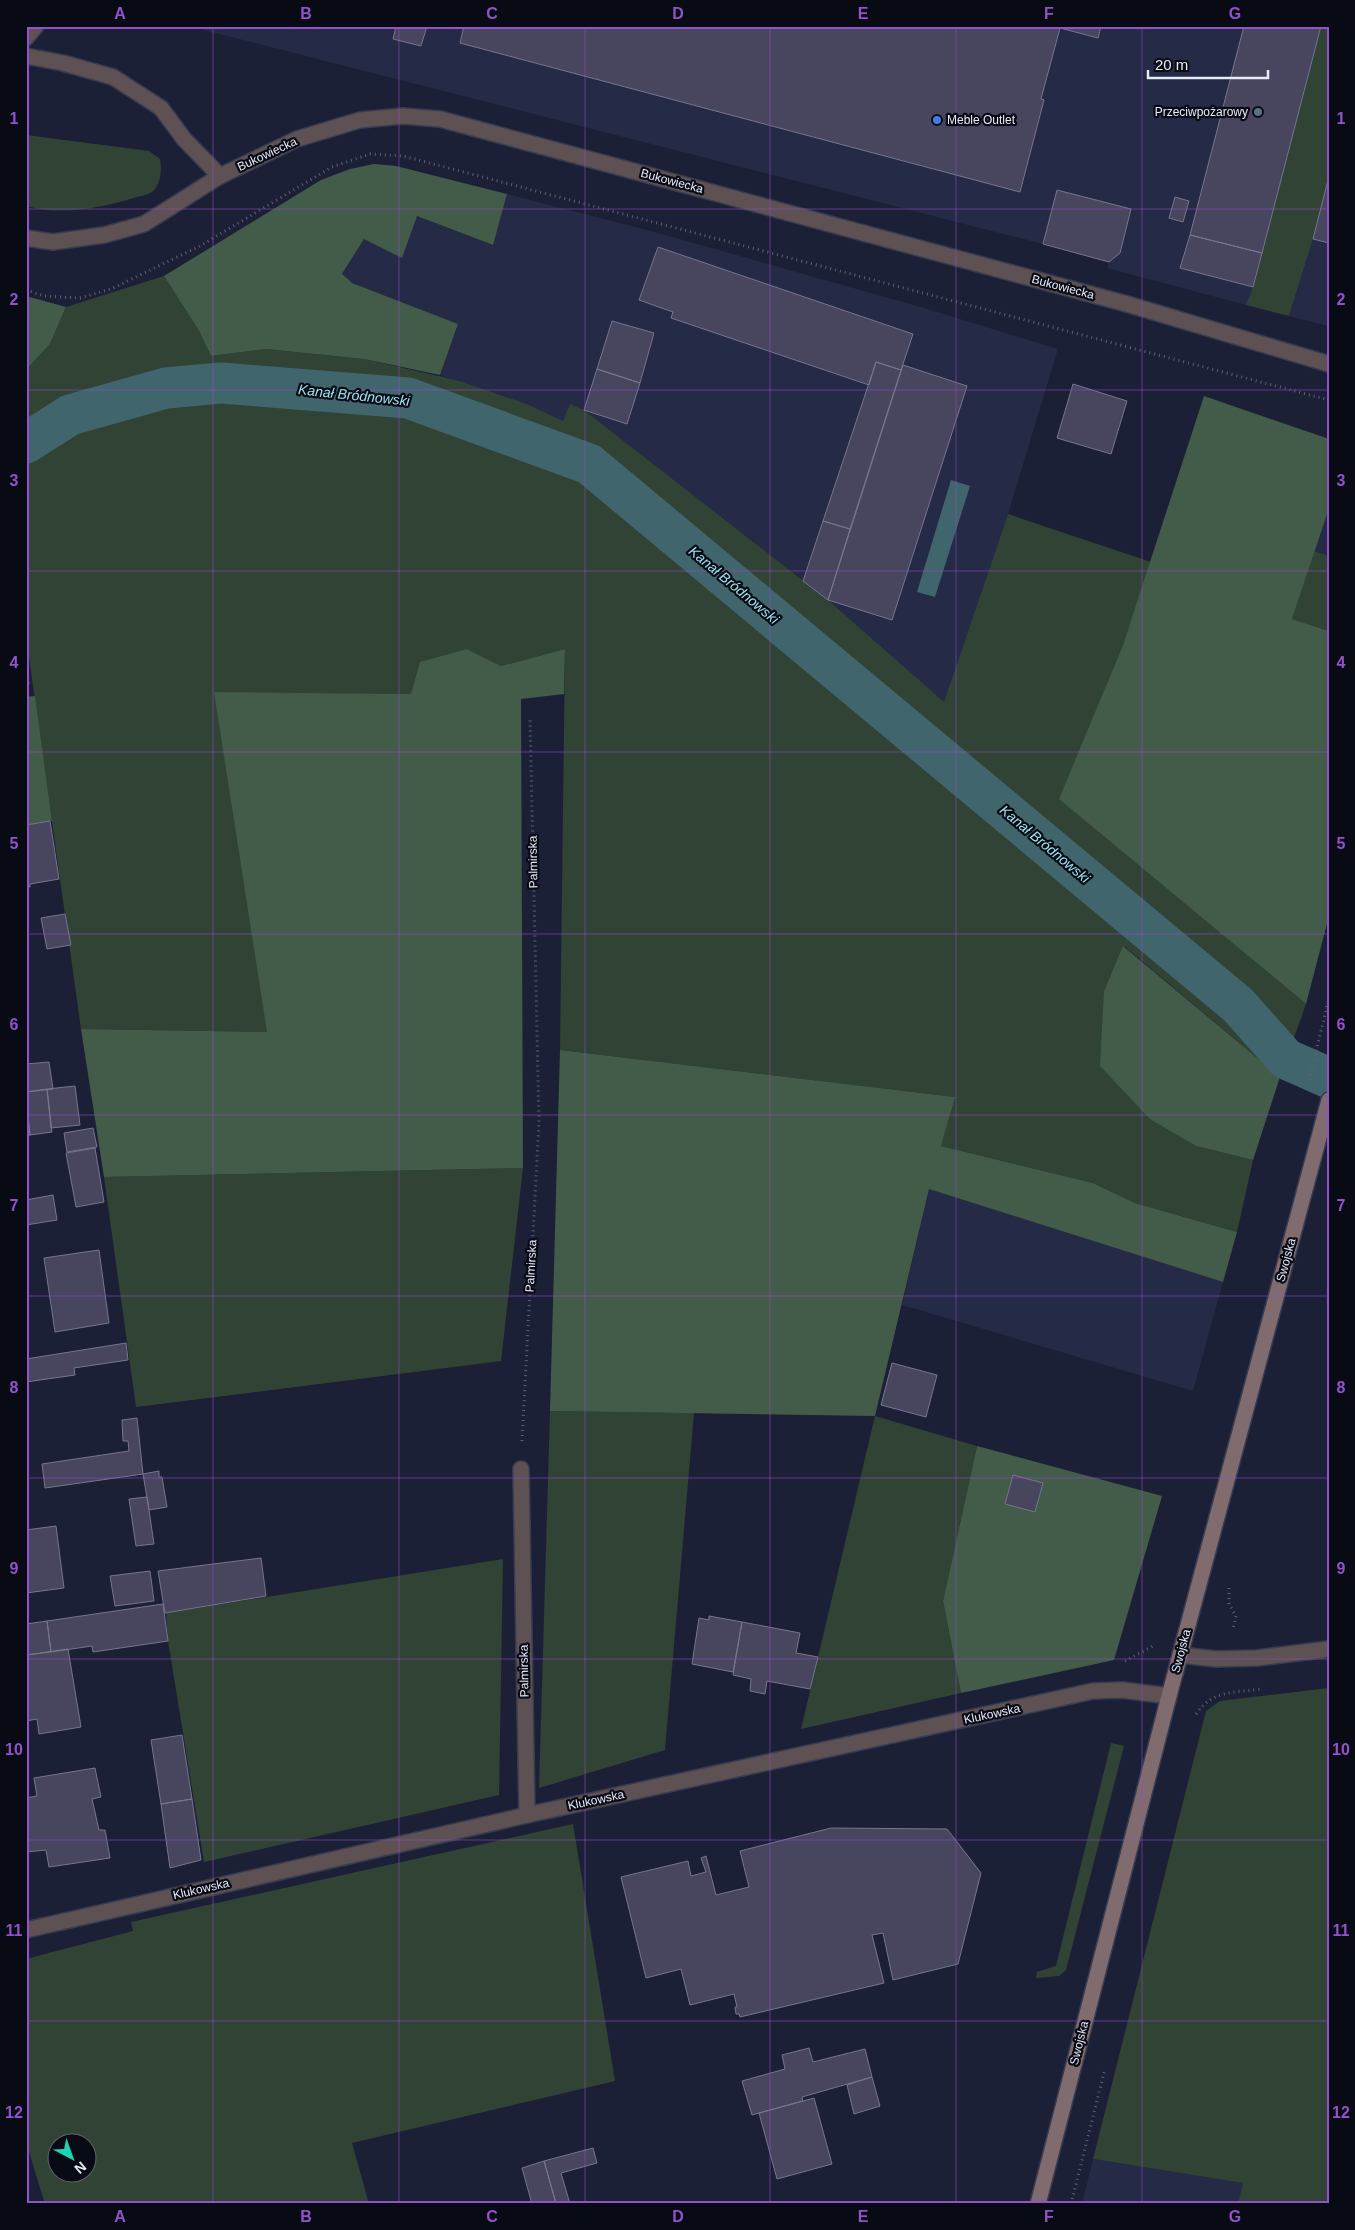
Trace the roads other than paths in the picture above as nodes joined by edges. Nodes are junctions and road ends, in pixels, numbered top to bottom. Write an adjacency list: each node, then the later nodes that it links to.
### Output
1 (36, 26): 2 (street)
2 (26, 38)
3 (26, 56): 4 (street)
4 (220, 176): 5 (street, Bukowiecka); 6 (street, Bukowiecka)
5 (26, 238)
6 (1329, 364)
7 (1329, 1100): 10 (street, Swojska)
8 (521, 1469): 12 (street, Palmirska)
9 (1329, 1648): 10 (street)
10 (1180, 1655): 11 (street, Swojska)
11 (1168, 1696): 12 (street, Klukowska); 14 (street, Swojska)
12 (527, 1815): 13 (street, Klukowska)
13 (26, 1930)
14 (1038, 2204)

